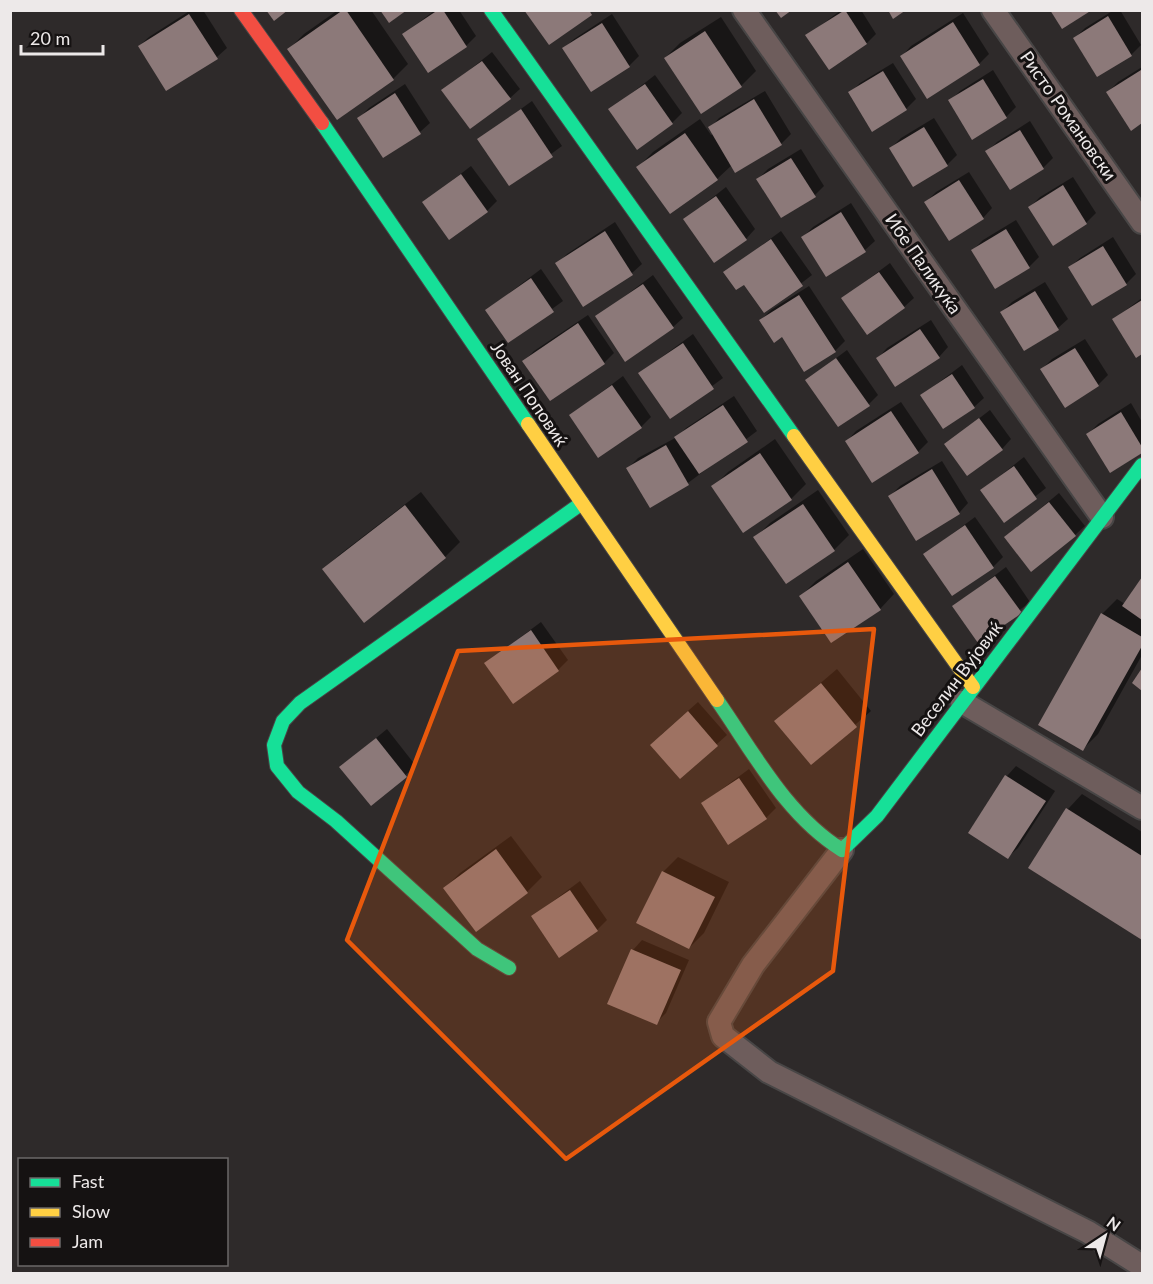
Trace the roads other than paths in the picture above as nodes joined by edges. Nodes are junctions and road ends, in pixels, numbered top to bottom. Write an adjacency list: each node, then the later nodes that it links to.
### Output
1 (240, 10): 7 (street, Јован Поповиќ)
2 (491, 10): 9 (street)
3 (744, 10): 8 (street, Ибе Паликуќа)
4 (993, 10): 5 (street, Ристо Романовски)
5 (1143, 222)
6 (1143, 465): 8 (street, Веселин Вујовиќ)
7 (582, 503): 11 (street, Јован Поповиќ); 12 (street)
8 (1102, 517): 9 (street, Веселин Вујовиќ)
9 (968, 694): 10 (street); 11 (street, Веселин Вујовиќ)
10 (1143, 808)
11 (842, 850): 13 (street)
12 (509, 968)
13 (1143, 1266)

